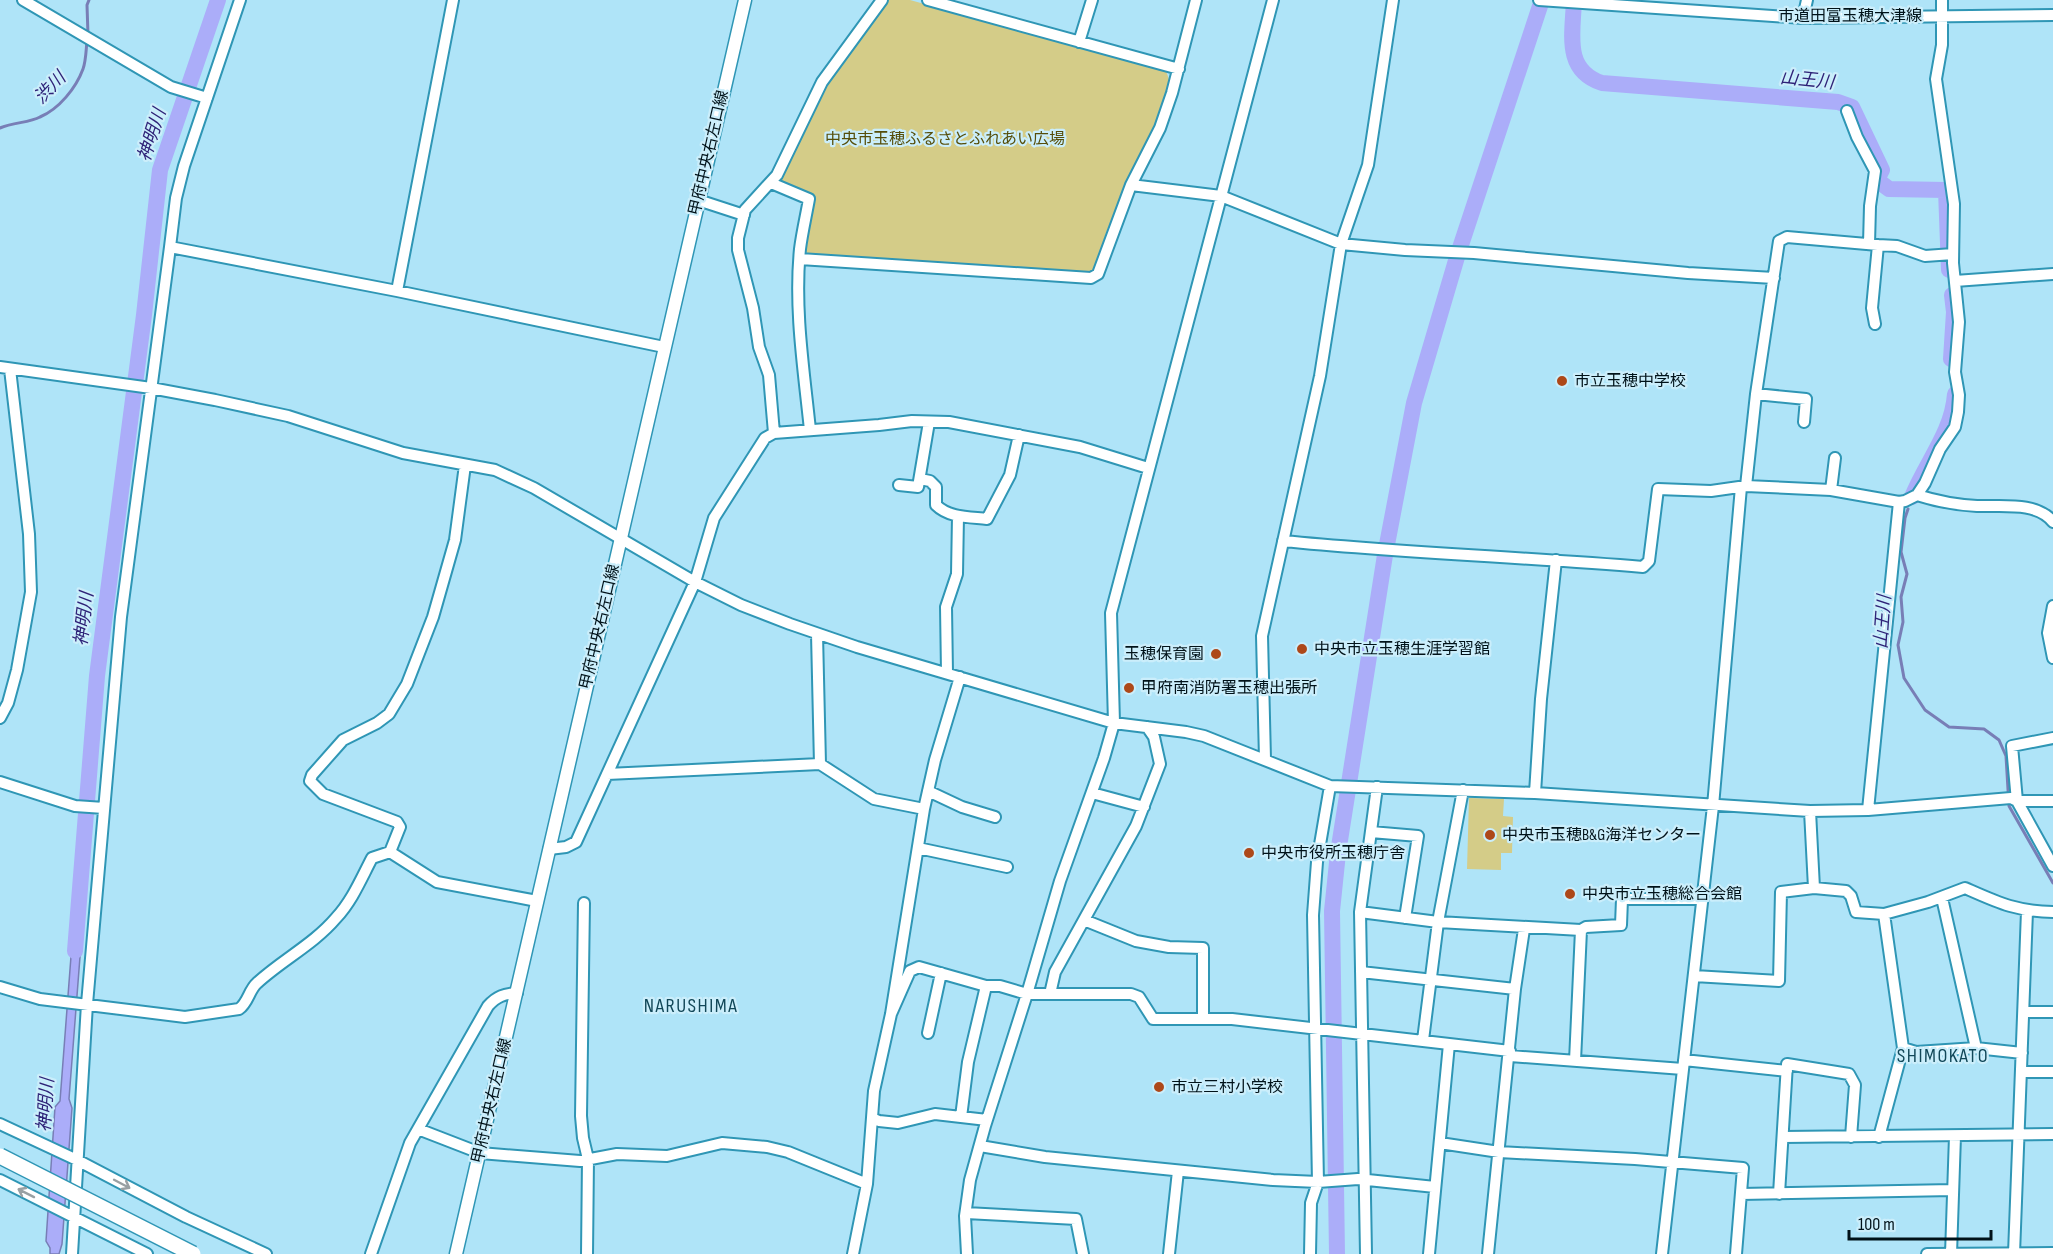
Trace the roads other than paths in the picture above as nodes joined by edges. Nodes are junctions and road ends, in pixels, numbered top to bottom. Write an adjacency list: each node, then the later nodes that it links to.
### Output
1 (23, 0): 19 (street)
2 (240, 0): 19 (street)
3 (453, 0): 34 (street)
4 (745, 0): 24 (main road, 甲府中央右左口線)
5 (881, 0): 21 (street)
6 (928, 0): 17 (street)
7 (1092, 0): 17 (street)
8 (1196, 0): 18 (street)
9 (1273, 0): 23 (street)
10 (1393, 0): 26 (street)
11 (1539, 0): 16 (street, 市道田富玉穂大津線)
12 (1807, 0): 16 (street)
13 (1942, 0): 15 (street)
14 (2053, 15): 15 (street, 市道田富玉穂大津線)
15 (1942, 16): 16 (street, 市道田富玉穂大津線); 29 (street)
16 (1803, 18)
17 (1080, 42): 18 (street)
18 (1179, 69): 22 (street)
19 (204, 97): 28 (street)
20 (1847, 111): 27 (street)
21 (771, 183): 25 (street); 30 (street)
22 (1131, 185): 23 (street); 30 (street)
23 (1221, 196): 26 (street); 47 (street)
24 (698, 200): 25 (street); 36 (main road, 甲府中央右左口線)
25 (744, 215): 43 (street)
26 (1341, 244): 32 (street); 57 (street)
27 (1873, 245): 29 (street); 32 (street); 35 (street)
28 (170, 248): 34 (street); 38 (street)
29 (1953, 254): 33 (street)
30 (800, 259): 42 (street)
31 (2053, 274): 33 (street)
32 (1774, 278): 39 (street)
33 (1955, 282): 52 (street)
34 (397, 291): 36 (street)
35 (1875, 324)
36 (664, 347): 56 (main road, 甲府中央右左口線)
37 (5, 368): 38 (street); 65 (street)
38 (147, 388): 46 (street); 83 (street)
39 (1756, 394): 41 (street); 50 (street)
40 (929, 422): 42 (street); 44 (street); 48 (street)
41 (1804, 422)
42 (810, 430): 43 (street)
43 (774, 433): 59 (street)
44 (1019, 435): 47 (street); 54 (street)
45 (1835, 458): 51 (street)
46 (465, 465): 56 (street); 91 (street)
47 (1148, 468): 66 (street)
48 (920, 479): 49 (street); 54 (street)
49 (899, 485)
50 (1743, 487): 51 (street); 58 (street); 81 (street)
51 (1831, 490): 53 (street)
52 (1917, 495): 53 (street); 55 (street)
53 (1899, 502): 85 (street)
54 (958, 516): 63 (street)
55 (2053, 522)
56 (620, 539): 59 (street); 90 (main road, 甲府中央右左口線)
57 (1283, 541): 58 (street); 69 (street)
58 (1556, 560): 78 (street)
59 (695, 582): 61 (street); 71 (street)
60 (2053, 606): 62 (street)
61 (817, 634): 63 (street); 70 (street)
62 (2053, 658)
63 (947, 673): 64 (street)
64 (960, 677): 66 (street); 76 (street)
65 (0, 718)
66 (1114, 723): 67 (street); 77 (street)
67 (1147, 727): 69 (street); 82 (street)
68 (2053, 738): 79 (street)
69 (1265, 759): 73 (street)
70 (820, 764): 71 (street); 84 (street)
71 (607, 774): 90 (street)
72 (0, 782): 83 (street)
73 (1330, 786): 74 (street); 123 (street)
74 (1377, 787): 75 (street); 88 (street)
75 (1463, 790): 78 (street); 105 (street)
76 (928, 791): 84 (street); 87 (street)
77 (1092, 793): 82 (street); 116 (street)
78 (1534, 793): 81 (street)
79 (2010, 799): 80 (street); 85 (street); 92 (street)
80 (2053, 801)
81 (1713, 806): 86 (street); 96 (street)
82 (1144, 807): 104 (street)
83 (101, 808): 118 (street)
84 (924, 809): 89 (street)
85 (1868, 810): 86 (street)
86 (1810, 811): 94 (street)
87 (995, 817)
88 (1371, 832): 100 (street); 103 (street)
89 (918, 848): 93 (street); 121 (street)
90 (549, 849): 97 (main road, 甲府中央右左口線)
91 (390, 852): 97 (street); 118 (street)
92 (2053, 866)
93 (1007, 867)
94 (1814, 888): 102 (street); 110 (street)
95 (1942, 898): 99 (street); 102 (street); 129 (street)
96 (1702, 899): 107 (street); 110 (street)
97 (537, 901): 115 (main road, 甲府中央右左口線)
98 (585, 903): 154 (street)
99 (2027, 911): 101 (street); 119 (street)
100 (1360, 912): 103 (street); 108 (street)
101 (2053, 912)
102 (1884, 914): 128 (street)
103 (1405, 918): 105 (street)
104 (1084, 920): 117 (street); 122 (street)
105 (1438, 922): 106 (street); 111 (street)
106 (1524, 929): 107 (street); 114 (street)
107 (1581, 930): 132 (street)
108 (1361, 972): 111 (street); 124 (street)
109 (941, 973): 112 (street); 121 (street); 125 (street)
110 (1694, 976): 133 (street)
111 (1430, 978): 114 (street); 126 (street)
112 (986, 986): 116 (street); 137 (street)
113 (0, 987): 118 (street)
114 (1515, 989): 130 (street)
115 (517, 993): 141 (street); 151 (main road, 甲府中央右左口線)
116 (1027, 994): 117 (street); 139 (street)
117 (1050, 994): 122 (street)
118 (85, 1004): 153 (street)
119 (2024, 1012): 120 (street); 131 (street)
120 (2053, 1012)
121 (891, 1014): 138 (street)
122 (1203, 1019): 123 (street)
123 (1314, 1028): 124 (street); 159 (street)
124 (1362, 1033): 126 (street); 158 (street)
125 (928, 1034)
126 (1423, 1040): 127 (street)
127 (1449, 1044): 130 (street); 148 (street)
128 (1904, 1048): 129 (street); 147 (street)
129 (1976, 1048): 131 (street)
130 (1510, 1053): 132 (street); 150 (street)
131 (2022, 1053): 135 (street)
132 (1575, 1061): 133 (street)
133 (1684, 1065): 134 (street); 155 (street)
134 (1787, 1071): 145 (street); 146 (street)
135 (2022, 1072): 136 (street); 143 (street)
136 (2053, 1072)
137 (961, 1117): 138 (street); 139 (street)
138 (872, 1118): 160 (street)
139 (987, 1120): 149 (street)
140 (0, 1124): 153 (street)
141 (418, 1129): 151 (street); 173 (street)
142 (2053, 1134): 143 (street)
143 (2019, 1135): 144 (street); 168 (street)
144 (1955, 1136): 147 (street); 162 (street)
145 (1783, 1137): 146 (street); 164 (street)
146 (1851, 1137): 147 (street)
147 (1879, 1137)
148 (1440, 1143): 150 (street); 161 (street)
149 (980, 1146): 156 (street); 165 (street)
150 (1499, 1152): 155 (street); 183 (street)
151 (480, 1153): 154 (street); 174 (main road, 甲府中央右左口線)
152 (0, 1156): 171 (highway, bridge)
153 (74, 1158): 166 (street); 172 (street, one-way to 172)
154 (588, 1159): 160 (street); 175 (street)
155 (1672, 1164): 163 (street); 184 (street)
156 (1178, 1171): 159 (street); 179 (street)
157 (0, 1180): 166 (street, one-way to 157)
158 (1365, 1180): 159 (street); 161 (street); 181 (street)
159 (1322, 1182): 180 (street)
160 (867, 1184): 176 (street)
161 (1435, 1186): 182 (street)
162 (1953, 1190): 164 (street); 187 (street)
163 (1741, 1194): 164 (street); 185 (street)
164 (1779, 1194)
165 (966, 1213): 177 (street); 178 (street)
166 (71, 1216): 169 (street); 170 (street)
167 (2053, 1252): 168 (street)
168 (2014, 1253): 187 (street)
169 (72, 1254)
170 (147, 1254)
171 (193, 1254)
172 (266, 1254)
173 (371, 1254)
174 (456, 1254)
175 (587, 1254)
176 (854, 1254)
177 (967, 1254)
178 (1083, 1254)
179 (1169, 1254)
180 (1310, 1254)
181 (1366, 1254)
182 (1429, 1254)
183 (1488, 1254)
184 (1662, 1254)
185 (1736, 1254)
186 (1927, 1254): 187 (street)
187 (1951, 1254)

